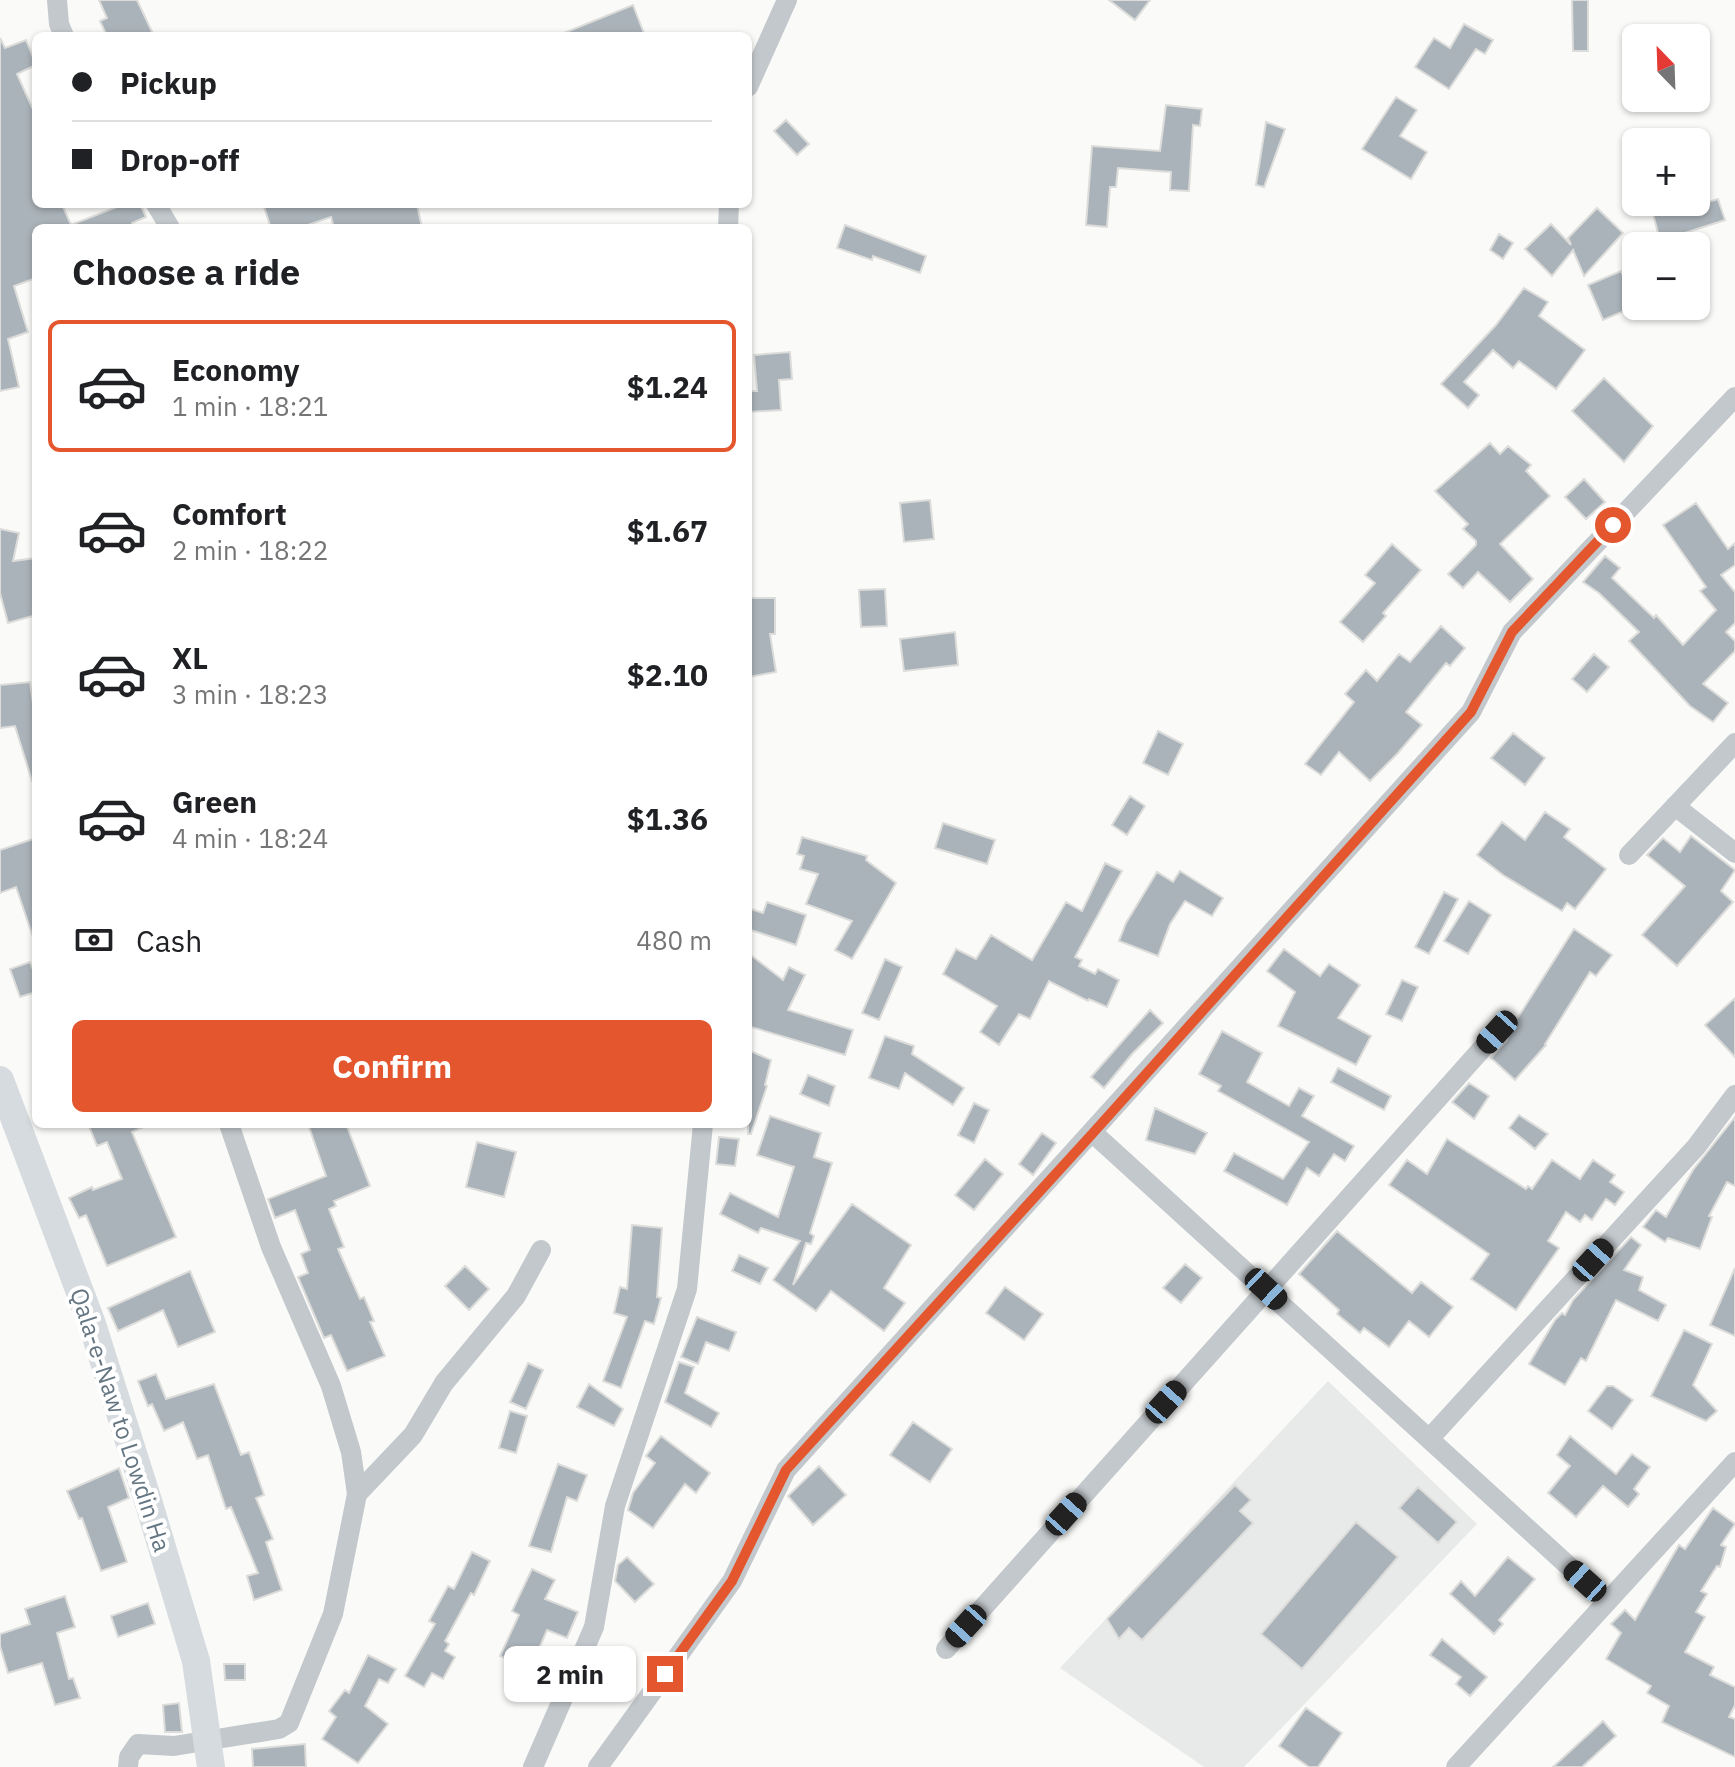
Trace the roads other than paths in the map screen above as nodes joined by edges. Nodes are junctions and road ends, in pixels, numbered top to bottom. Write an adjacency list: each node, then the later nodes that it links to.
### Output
1 (57, 0): 3 (street)
2 (787, 0): 4 (street)
3 (62, 32)
4 (752, 78)
5 (1735, 397): 15 (street)
6 (1735, 743): 7 (street)
7 (1675, 806): 8 (street); 9 (street)
8 (1735, 853)
9 (1629, 855)
10 (1497, 1032): 17 (street)
11 (0, 1080): 23 (main road, Qala-e-Naw to Lowdin Ha)
12 (1735, 1095): 18 (street)
13 (231, 1128): 20 (street)
14 (703, 1128): 25 (street)
15 (1093, 1133): 17 (street); 26 (street)
16 (541, 1250): 20 (street)
17 (1266, 1289): 18 (street); 22 (street)
18 (1429, 1439): 21 (street)
19 (1735, 1462): 21 (street)
20 (357, 1494): 23 (street)
21 (1607, 1601): 27 (street)
22 (946, 1649)
23 (209, 1753): 24 (street)
24 (128, 1767)
25 (533, 1767)
26 (598, 1767)
27 (1456, 1767)

